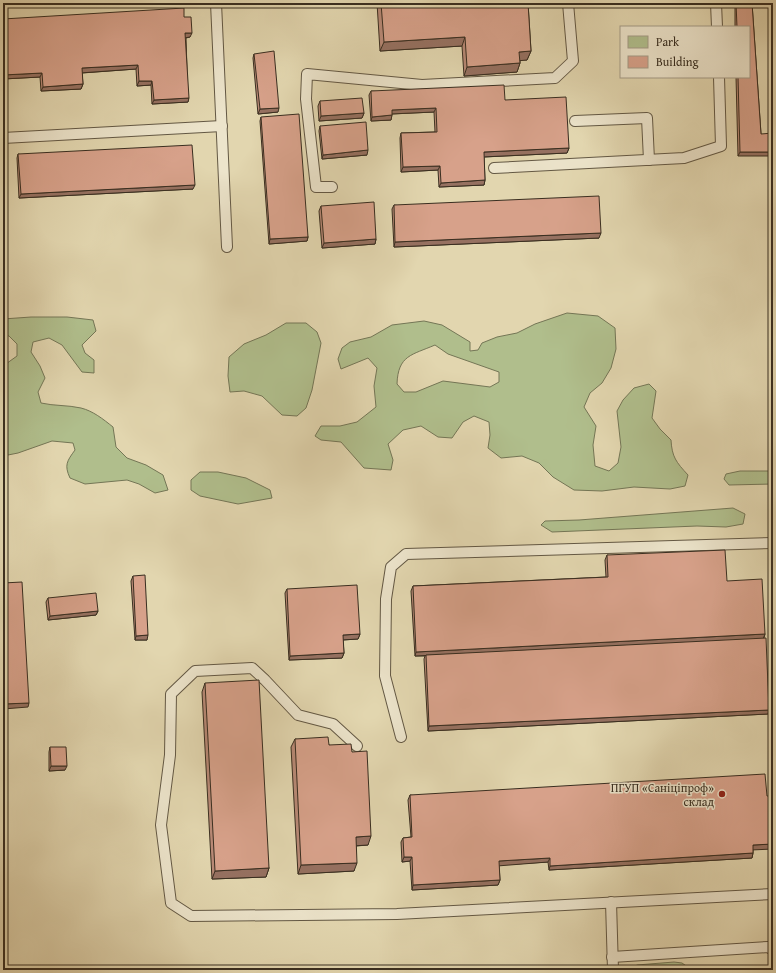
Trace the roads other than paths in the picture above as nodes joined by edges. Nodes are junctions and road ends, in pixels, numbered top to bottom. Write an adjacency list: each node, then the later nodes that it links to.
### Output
1 (216, 3): 7 (lane)
2 (568, 3): 11 (lane)
3 (716, 3): 4 (lane)
4 (717, 26)
5 (719, 78): 9 (lane)
6 (575, 121): 9 (lane)
7 (222, 126): 8 (lane); 12 (lane)
8 (3, 138)
9 (649, 160): 10 (lane)
10 (494, 168)
11 (332, 187)
12 (227, 247)
13 (773, 543): 14 (lane)
14 (401, 737)
15 (357, 746): 17 (lane)
16 (773, 894): 17 (lane)
17 (611, 902): 19 (lane)
18 (773, 950): 19 (lane)
19 (612, 956): 20 (lane)
20 (613, 970)

